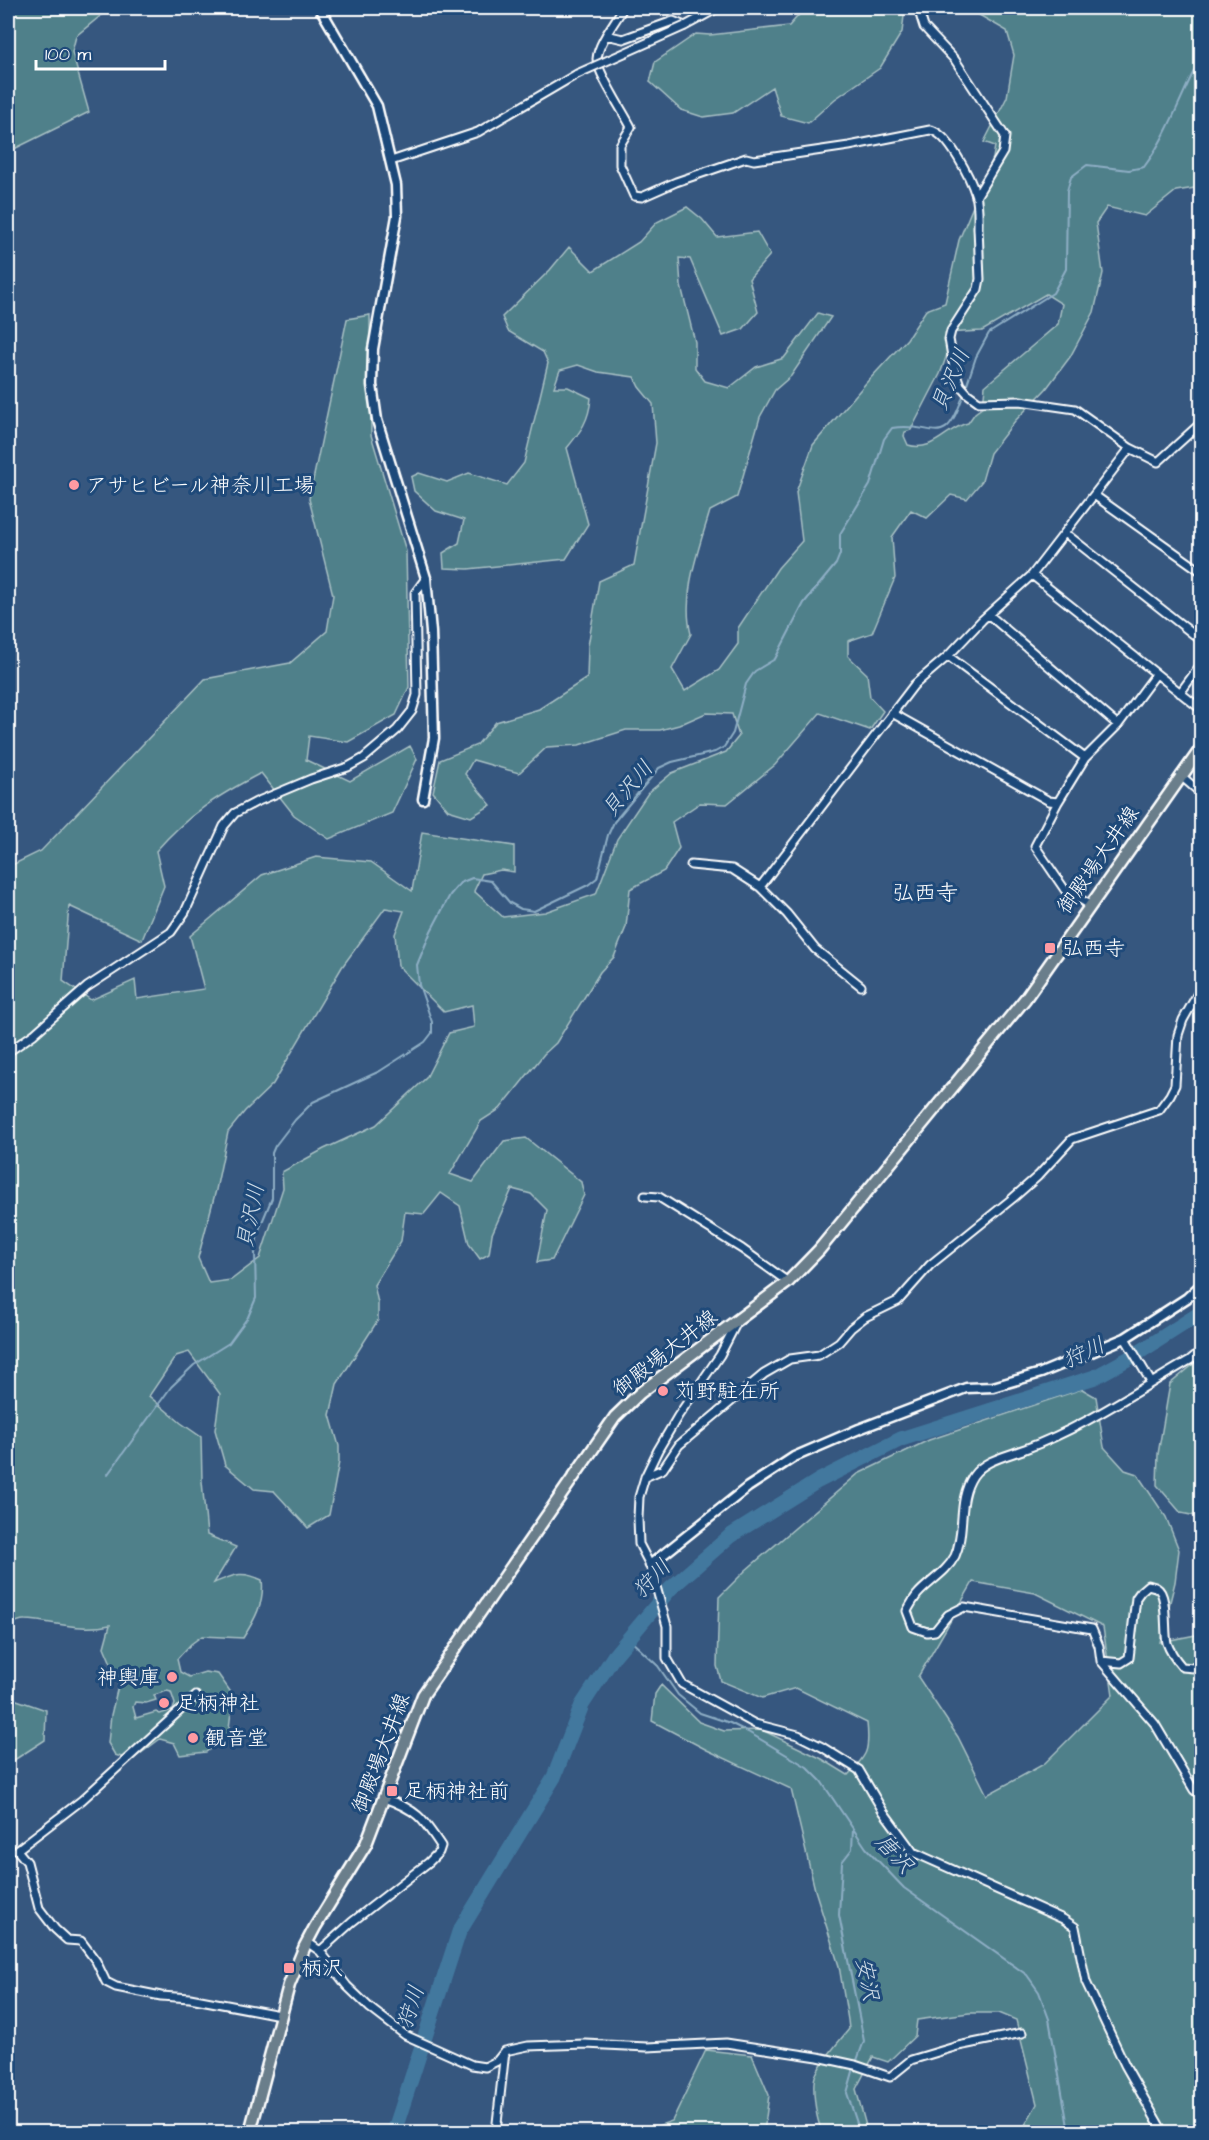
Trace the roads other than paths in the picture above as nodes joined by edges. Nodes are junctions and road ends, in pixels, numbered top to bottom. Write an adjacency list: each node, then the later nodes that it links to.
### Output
1 (320, 8): 7 (street)
2 (622, 8): 6 (street)
3 (718, 8): 5 (street)
4 (918, 8): 8 (street)
5 (685, 26): 6 (street); 7 (street, bridge)
6 (606, 35): 8 (street)
7 (391, 160): 15 (street)
8 (976, 196): 10 (street)
9 (1202, 422): 10 (street)
10 (1130, 448): 11 (street)
11 (1094, 495): 12 (street); 13 (street)
12 (1065, 532): 14 (street); 17 (street)
13 (1202, 572)
14 (1032, 575): 16 (street); 20 (street)
15 (426, 578): 29 (street); 36 (street)
16 (989, 615): 18 (street); 24 (street)
17 (1202, 641)
18 (948, 656): 23 (street); 26 (street)
19 (1202, 663): 21 (street)
20 (1156, 674): 21 (street); 24 (street)
21 (1180, 693): 22 (street)
22 (1202, 710)
23 (892, 713): 30 (street); 32 (street)
24 (1118, 725): 26 (street)
25 (1202, 747): 27 (main road, 御殿場大井線)
26 (1085, 758): 30 (street)
27 (1180, 776): 28 (street); 33 (main road, 御殿場大井線)
28 (1202, 794)
29 (423, 799)
30 (1058, 802): 33 (street)
31 (691, 865): 32 (street)
32 (760, 887): 34 (street)
33 (1090, 905): 38 (main road, 御殿場大井線)
34 (861, 986)
35 (1202, 986): 44 (street)
36 (8, 1052)
37 (645, 1196): 38 (street)
38 (788, 1282): 40 (main road, 御殿場大井線)
39 (1202, 1284): 41 (street)
40 (739, 1320): 44 (street); 50 (main road, 御殿場大井線)
41 (1125, 1338): 43 (street); 45 (street)
42 (1202, 1350): 43 (street)
43 (1151, 1382): 46 (street)
44 (645, 1477): 45 (street)
45 (651, 1569): 58 (street)
46 (1101, 1661): 47 (street); 49 (street)
47 (1202, 1666)
48 (196, 1696): 53 (street)
49 (1202, 1796)
50 (384, 1798): 51 (main road, 御殿場大井線); 52 (street)
51 (307, 1942): 52 (street); 53 (main road, 御殿場大井線)
52 (320, 1951): 55 (street)
53 (280, 2014): 56 (main road, 御殿場大井線)
54 (1022, 2033): 55 (street)
55 (505, 2051): 57 (street)
56 (250, 2133)
57 (496, 2133)
58 (1163, 2133)

